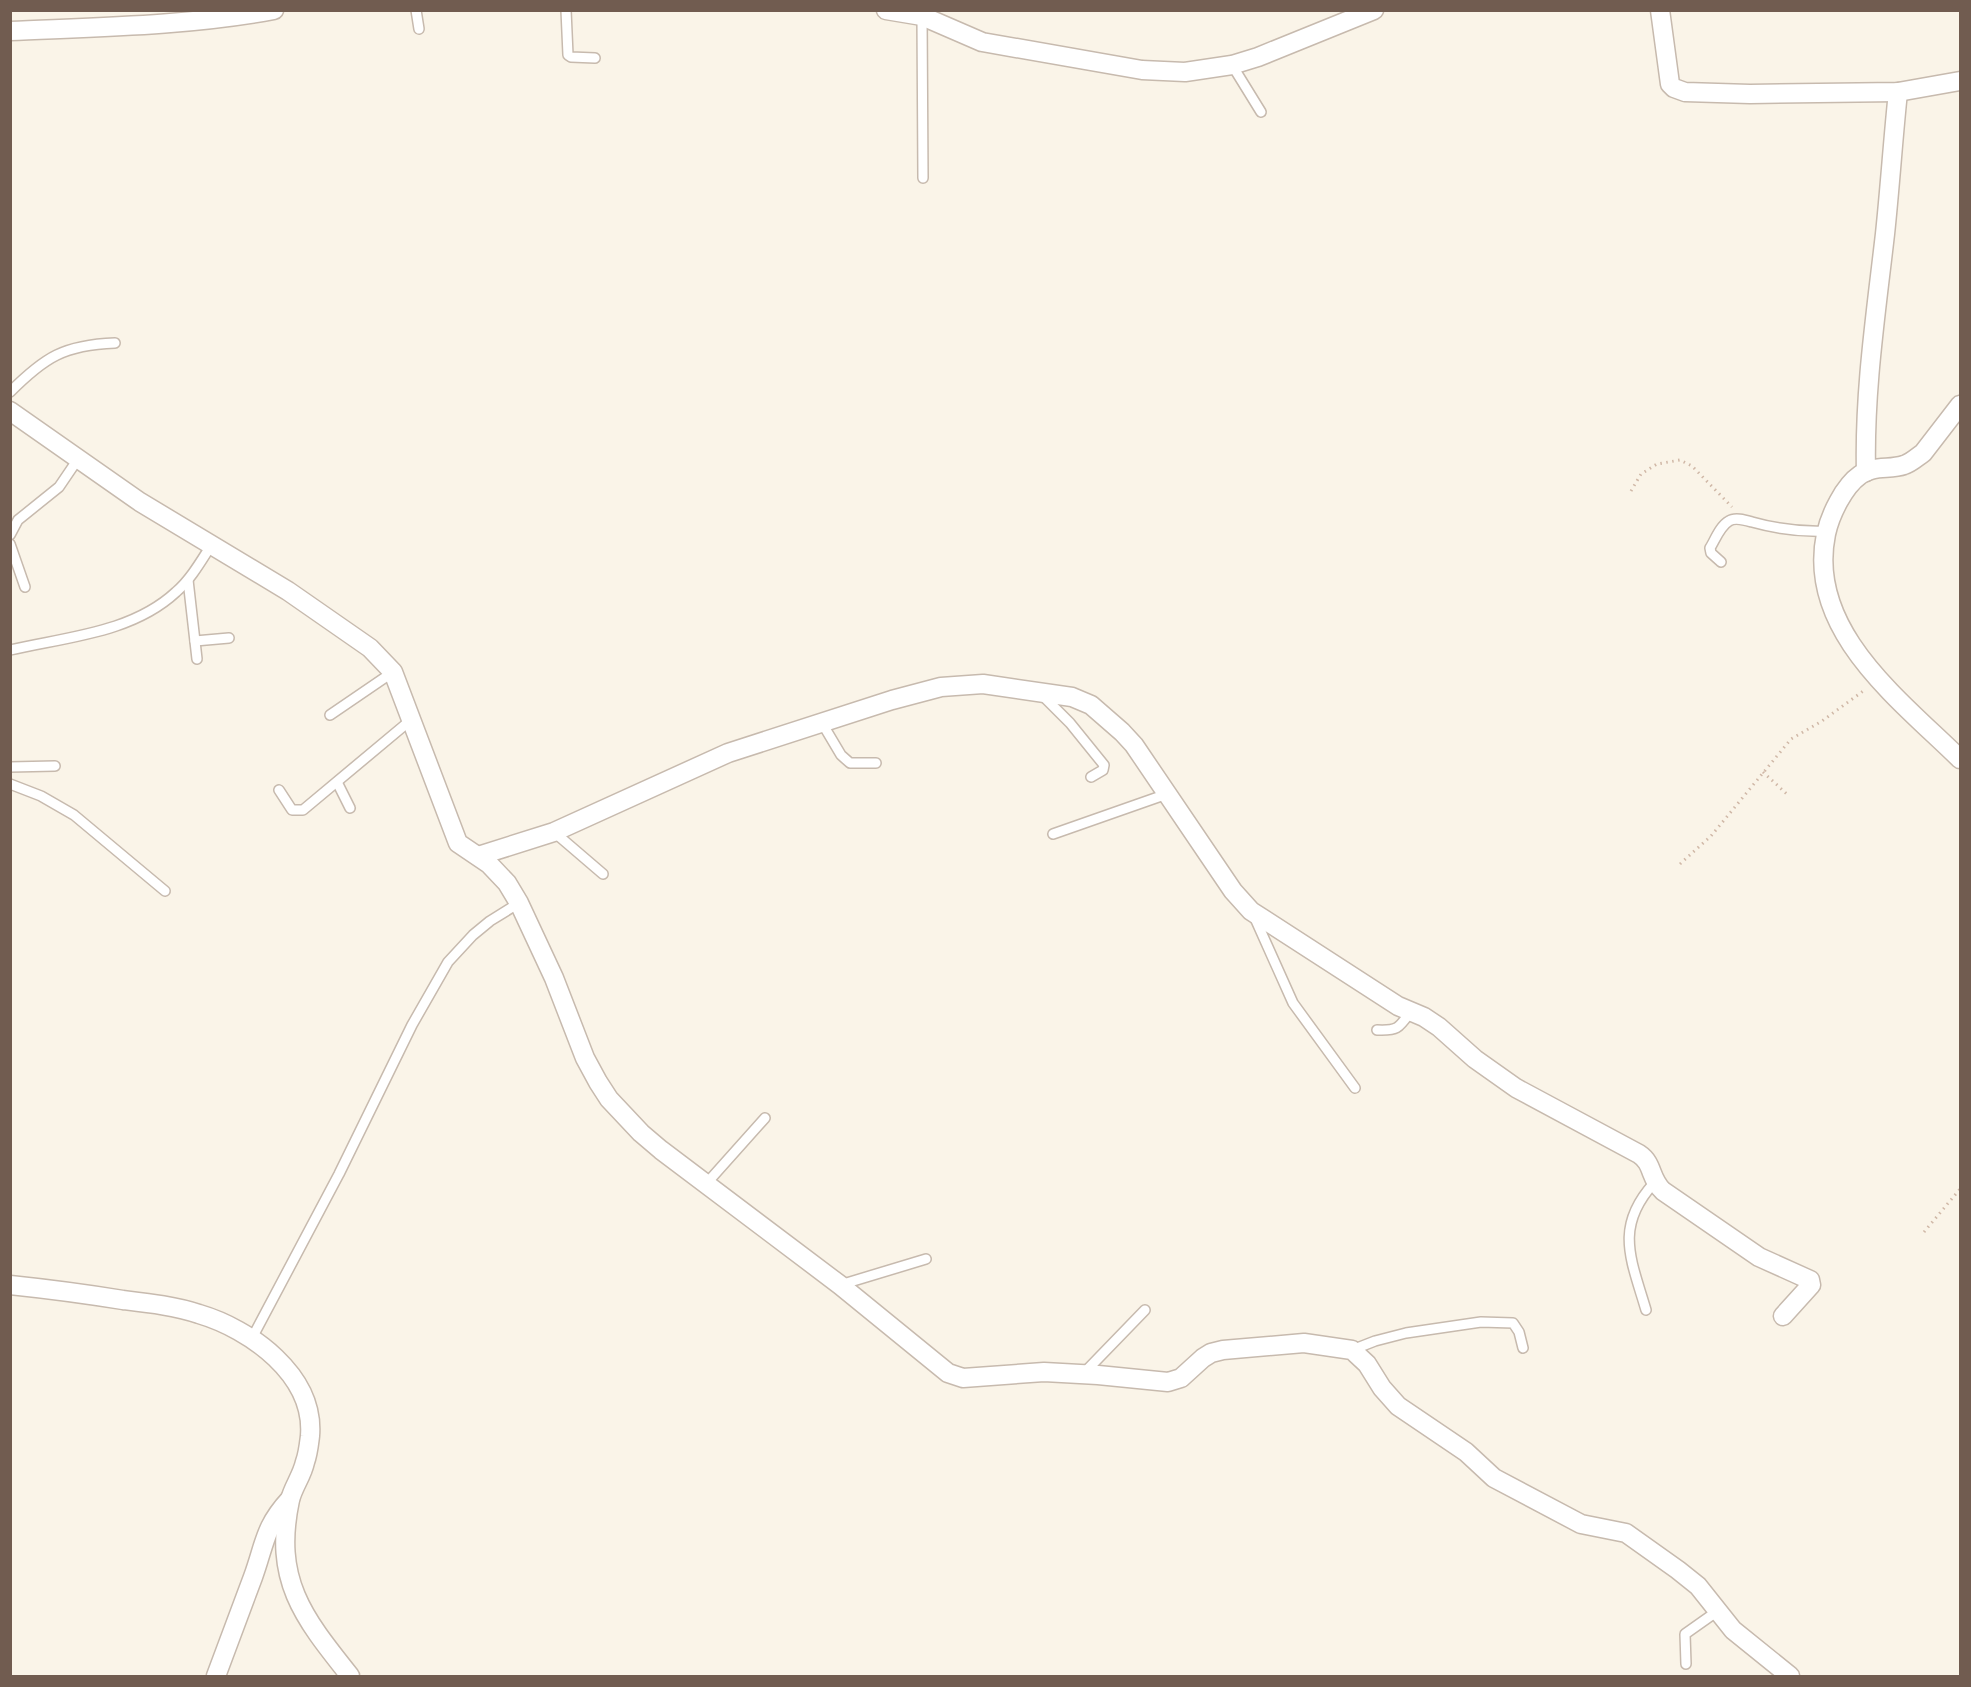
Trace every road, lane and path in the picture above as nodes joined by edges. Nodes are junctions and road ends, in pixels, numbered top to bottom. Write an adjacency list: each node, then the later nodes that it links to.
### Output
1 (274, 10): 9 (street)
2 (416, 10): 8 (lane)
3 (567, 10): 10 (lane)
4 (886, 10): 7 (street)
5 (1374, 10): 11 (street)
6 (1660, 10): 13 (street)
7 (922, 16): 11 (street); 15 (lane)
8 (419, 29)
9 (10, 31)
10 (595, 58)
11 (1232, 65): 14 (lane)
12 (1960, 81): 13 (street)
13 (1898, 92): 21 (street)
14 (1261, 112)
15 (922, 178)
16 (115, 343): 17 (lane)
17 (10, 392)
18 (1960, 405): 21 (street)
19 (10, 411): 20 (street)
20 (78, 459): 25 (lane); 27 (street)
21 (1866, 472): 24 (street)
22 (1630, 491): 23 (path)
23 (1746, 521): 24 (lane); 28 (lane)
24 (1827, 531): 36 (street)
25 (10, 535)
26 (10, 544): 30 (lane)
27 (212, 544): 29 (lane); 35 (street)
28 (1721, 562)
29 (188, 580): 32 (lane); 33 (lane)
30 (26, 587)
31 (229, 638): 32 (lane)
32 (195, 641): 34 (lane)
33 (10, 650)
34 (197, 658)
35 (393, 672): 38 (lane); 39 (street)
36 (1880, 679): 41 (street); 45 (path)
37 (1038, 692): 40 (street); 46 (lane); 50 (street)
38 (330, 715)
39 (412, 719): 47 (lane); 55 (street)
40 (822, 723): 42 (lane); 53 (street)
41 (1960, 759)
42 (876, 763)
43 (10, 766): 44 (lane)
44 (55, 766)
45 (1763, 771): 51 (path); 56 (path)
46 (1091, 777)
47 (337, 782): 49 (lane); 52 (lane)
48 (10, 784): 58 (lane)
49 (279, 790)
50 (1167, 794): 54 (lane); 60 (street)
51 (1789, 796)
52 (350, 808)
53 (554, 832): 55 (street); 57 (lane)
54 (1053, 834)
55 (478, 856): 59 (street)
56 (1680, 864)
57 (603, 874)
58 (165, 891)
59 (519, 903): 66 (street); 75 (lane)
60 (1251, 911): 61 (street); 63 (lane)
61 (1411, 1011): 62 (lane); 65 (street)
62 (1377, 1030)
63 (1355, 1088)
64 (765, 1118): 66 (lane)
65 (1654, 1183): 73 (lane); 74 (street)
66 (706, 1184): 71 (street)
67 (1960, 1189): 68 (path)
68 (1924, 1232)
69 (926, 1259): 71 (lane)
70 (10, 1285): 75 (street)
71 (840, 1285): 78 (street)
72 (1145, 1310): 78 (lane)
73 (1646, 1310)
74 (1783, 1316)
75 (251, 1340): 79 (street)
76 (1523, 1348): 77 (lane)
77 (1352, 1350): 78 (street); 80 (street)
78 (1084, 1374)
79 (291, 1498): 82 (street); 83 (street)
80 (1719, 1610): 81 (lane); 84 (street)
81 (1686, 1664)
82 (216, 1677)
83 (350, 1677)
84 (1790, 1677)

